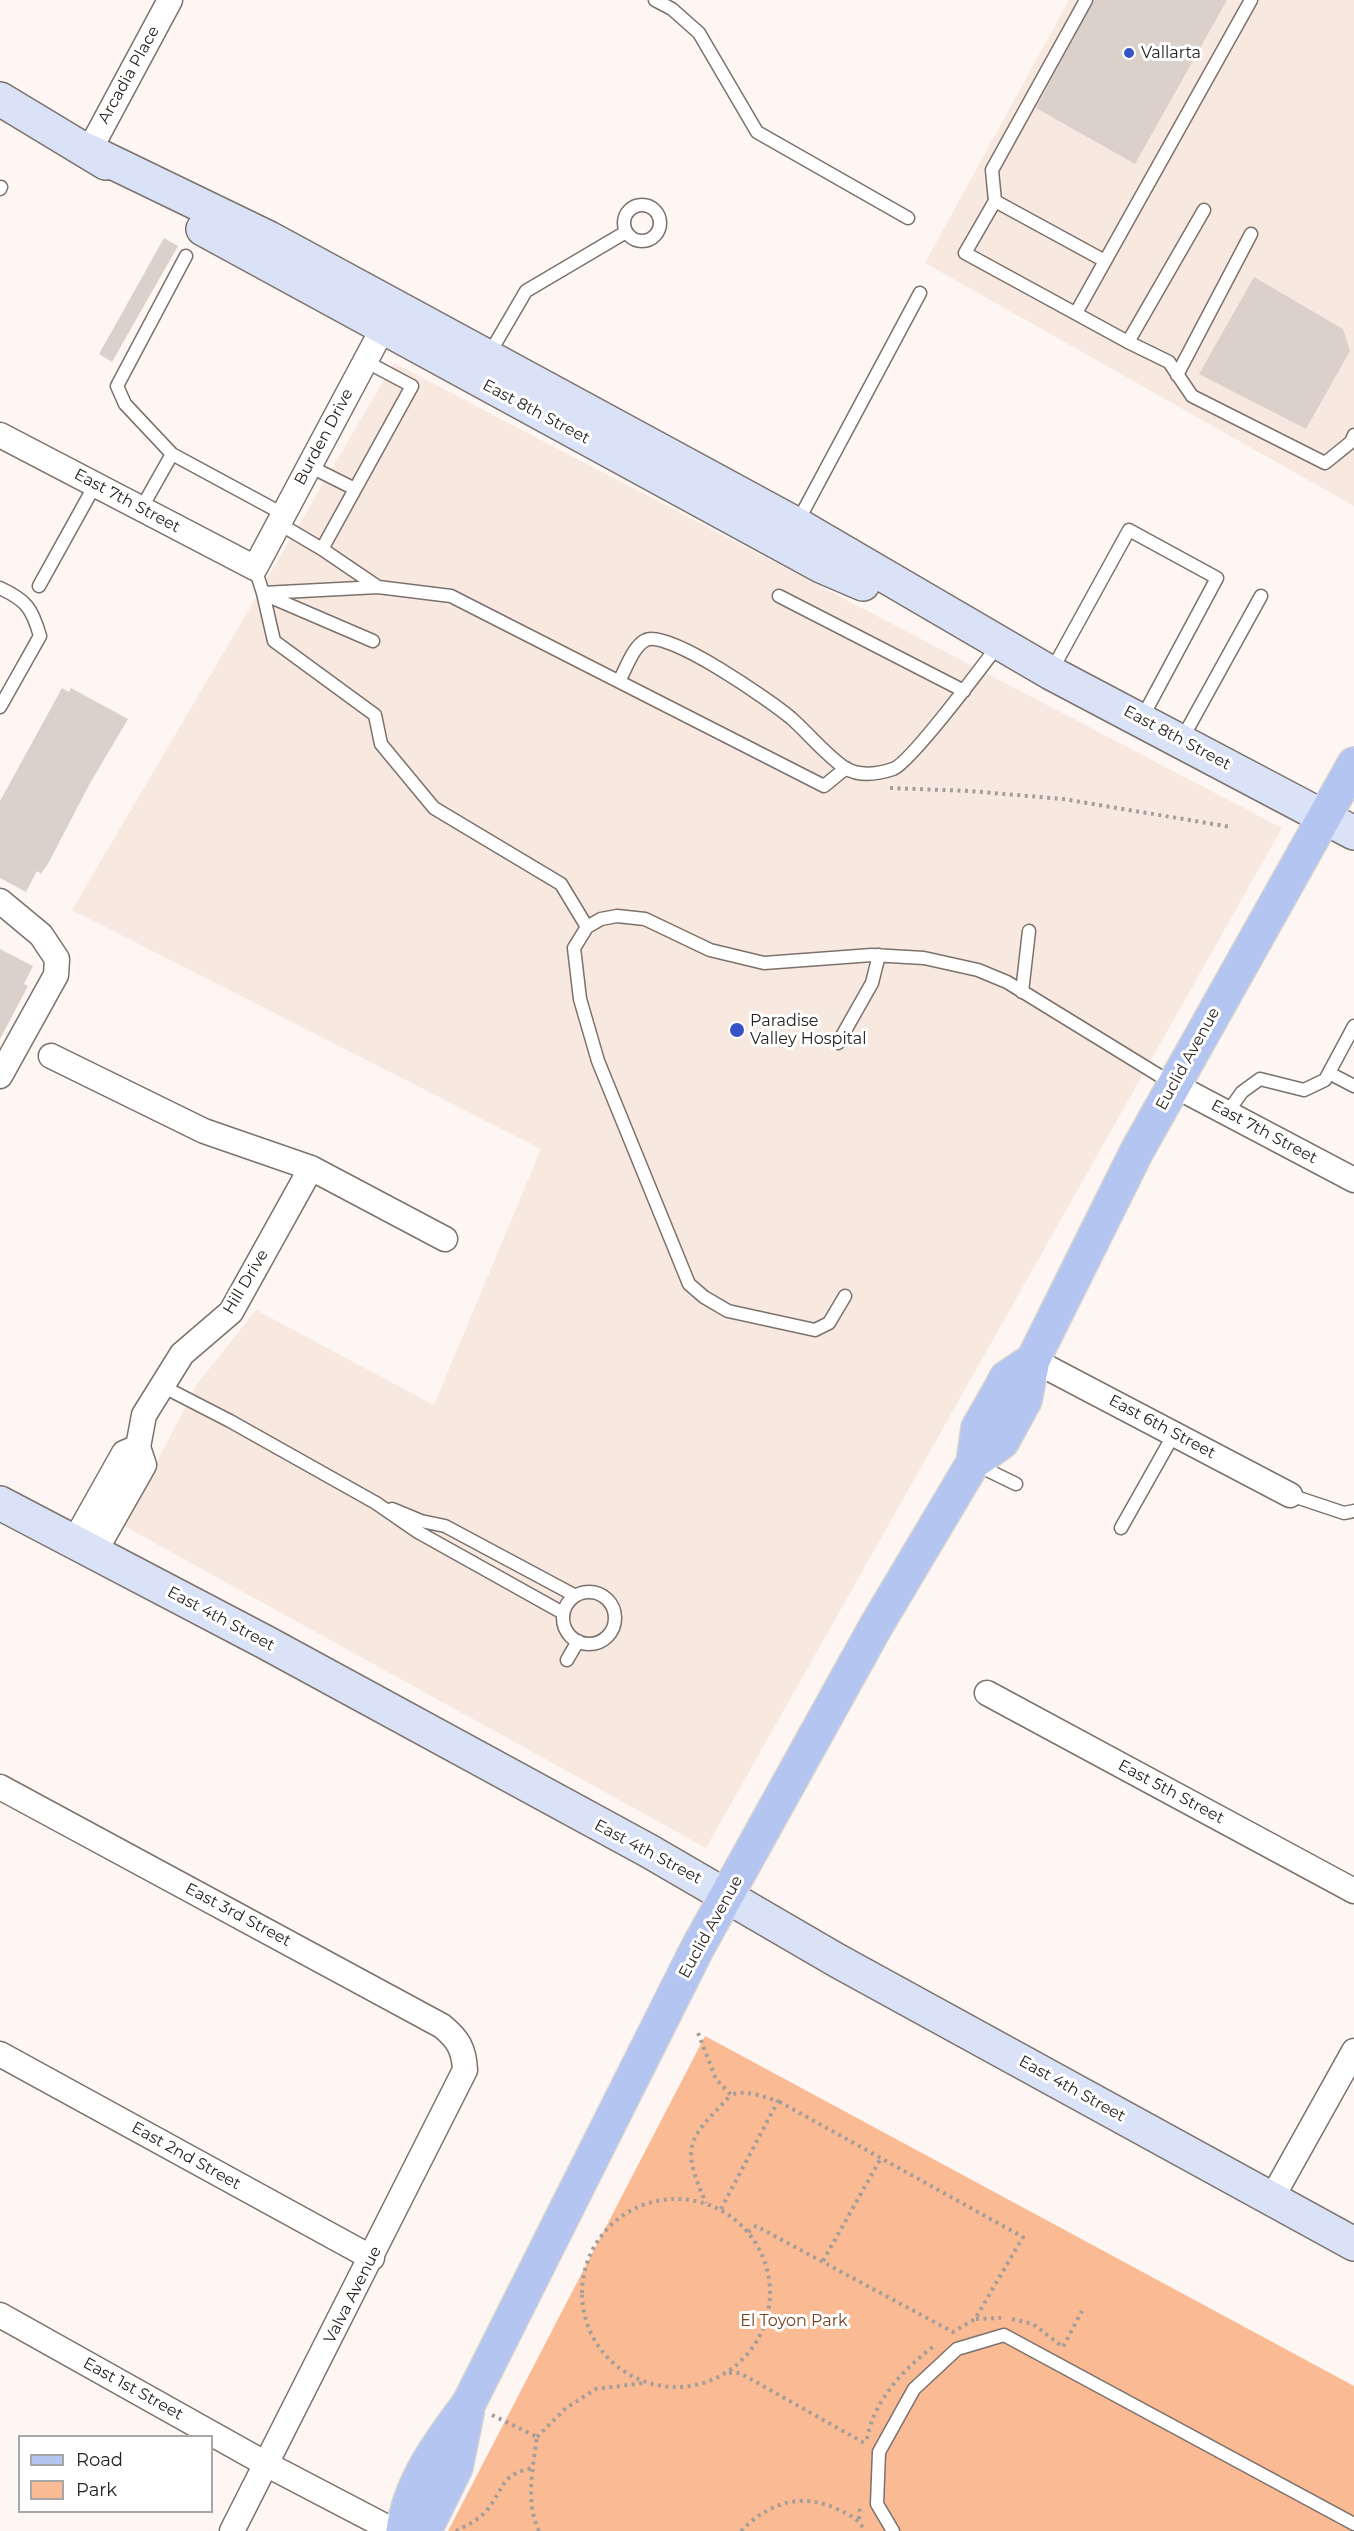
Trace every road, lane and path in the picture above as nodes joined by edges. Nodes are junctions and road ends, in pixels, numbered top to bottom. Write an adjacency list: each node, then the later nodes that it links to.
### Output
1 (170, 0): 6 (street, Arcadia Place)
2 (656, 0): 9 (lane)
3 (1086, 0): 7 (lane)
4 (1251, 0): 13 (lane)
5 (0, 99): 6 (main road, East 8th Street)
6 (88, 151): 16 (main road, East 8th Street)
7 (994, 201): 13 (lane); 15 (lane)
8 (1204, 210): 17 (lane)
9 (908, 218)
10 (626, 232): 18 (lane)
11 (1251, 234): 20 (lane)
12 (186, 256): 23 (lane)
13 (1105, 261): 15 (lane)
14 (920, 293): 29 (lane)
15 (1076, 313): 17 (lane)
16 (388, 317): 18 (main road, East 8th Street); 19 (street, Burden Drive); 39 (main road, East 8th Street)
17 (1128, 342): 20 (lane)
18 (487, 357): 29 (main road, East 8th Street)
19 (365, 361): 24 (street, Burden Drive); 26 (lane)
20 (1178, 375): 22 (lane)
21 (0, 435): 25 (street, East 7th Street)
22 (1354, 435)
23 (172, 454): 27 (lane); 28 (lane)
24 (309, 466): 26 (lane); 28 (street, Burden Drive)
25 (95, 485): 27 (street, East 7th Street); 32 (lane)
26 (355, 489): 30 (lane)
27 (141, 509): 31 (street, East 7th Street)
28 (281, 519): 30 (lane); 31 (street, Burden Drive)
29 (796, 524): 39 (main road, East 8th Street)
30 (322, 549): 33 (lane)
31 (255, 568): 35 (lane)
32 (39, 586)
33 (378, 587): 35 (lane); 41 (lane)
34 (0, 588): 43 (lane)
35 (262, 593): 38 (lane); 53 (lane)
36 (779, 596): 42 (lane)
37 (1261, 596): 45 (lane)
38 (373, 641)
39 (999, 644): 40 (main road, East 8th Street); 42 (lane)
40 (1051, 673): 44 (main road, East 8th Street); 44 (lane)
41 (619, 681): 47 (lane); 47 (lane)
42 (964, 691): 47 (lane)
43 (0, 707)
44 (1141, 719): 45 (main road, East 8th Street)
45 (1181, 740): 49 (main road, East 8th Street)
46 (1354, 764): 49 (main road, Euclid Avenue)
47 (846, 768)
48 (880, 788): 50 (path)
49 (1326, 817): 51 (main road, East 8th Street); 62 (main road, Euclid Avenue)
50 (1231, 827)
51 (1354, 833)
52 (0, 901): 61 (street)
53 (587, 927): 55 (lane); 68 (lane)
54 (1029, 931): 56 (lane)
55 (879, 955): 56 (lane); 58 (lane)
56 (1022, 992): 62 (lane)
57 (1354, 1026): 60 (lane)
58 (838, 1043)
59 (51, 1056): 65 (street)
60 (1329, 1073): 63 (lane); 64 (lane)
61 (0, 1076)
62 (1174, 1085): 64 (street, East 7th Street); 69 (main road, Euclid Avenue)
63 (1354, 1086)
64 (1227, 1113): 66 (street, East 7th Street)
65 (310, 1168): 67 (street); 70 (street, Hill Drive)
66 (1354, 1180)
67 (445, 1239)
68 (845, 1296)
69 (1033, 1360): 71 (street, East 6th Street); 72 (main road, Euclid Avenue)
70 (162, 1386): 76 (lane); 79 (street, Hill Drive)
71 (1174, 1434): 74 (street, East 6th Street); 78 (lane)
72 (973, 1463): 73 (lane); 87 (main road, Euclid Avenue)
73 (1016, 1484)
74 (1290, 1495): 77 (lane)
75 (0, 1503): 79 (main road, East 4th Street)
76 (376, 1503): 80 (lane); 81 (lane)
77 (1354, 1510)
78 (1121, 1528)
79 (84, 1548): 87 (main road, East 4th Street)
80 (574, 1595): 81 (lane); 82 (lane)
81 (563, 1613): 82 (lane)
82 (578, 1641): 83 (lane)
83 (567, 1660)
84 (987, 1693): 86 (street, East 5th Street)
85 (0, 1786): 91 (street, East 3rd Street)
86 (1354, 1891)
87 (728, 1896): 95 (main road, East 4th Street); 107 (main road, Euclid Avenue)
88 (698, 2033): 92 (path)
89 (1354, 2051): 95 (street)
90 (0, 2054): 100 (street, East 2nd Street)
91 (464, 2055): 100 (street, Valva Avenue)
92 (731, 2096): 93 (path); 96 (path)
93 (778, 2102): 94 (path); 97 (path)
94 (881, 2158): 101 (path); 104 (path)
95 (1272, 2198): 99 (main road, East 4th Street)
96 (706, 2203): 97 (path); 106 (path)
97 (720, 2209): 98 (path)
98 (748, 2232): 101 (path); 105 (path)
99 (1354, 2244)
100 (372, 2258): 111 (street, Valva Avenue)
101 (822, 2261): 104 (path)
102 (1082, 2311): 104 (path)
103 (0, 2315): 111 (street, East 1st Street)
104 (975, 2319)
105 (728, 2373): 106 (path); 110 (path)
106 (644, 2382): 109 (path)
107 (469, 2403): 118 (main road, Euclid Avenue); 119 (main road, Euclid Avenue)
108 (502, 2420): 109 (path)
109 (537, 2437): 112 (path)
110 (865, 2452)
111 (267, 2464): 116 (street, Valva Avenue); 117 (street, East 1st Street)
112 (533, 2468): 120 (path); 121 (path)
113 (860, 2499): 114 (path)
114 (859, 2519): 122 (path); 123 (path)
115 (1354, 2524): 124 (lane)
116 (232, 2531)
117 (394, 2531)
118 (403, 2531)
119 (410, 2531)
120 (456, 2531)
121 (539, 2531)
122 (741, 2531)
123 (865, 2531)
124 (893, 2531)

